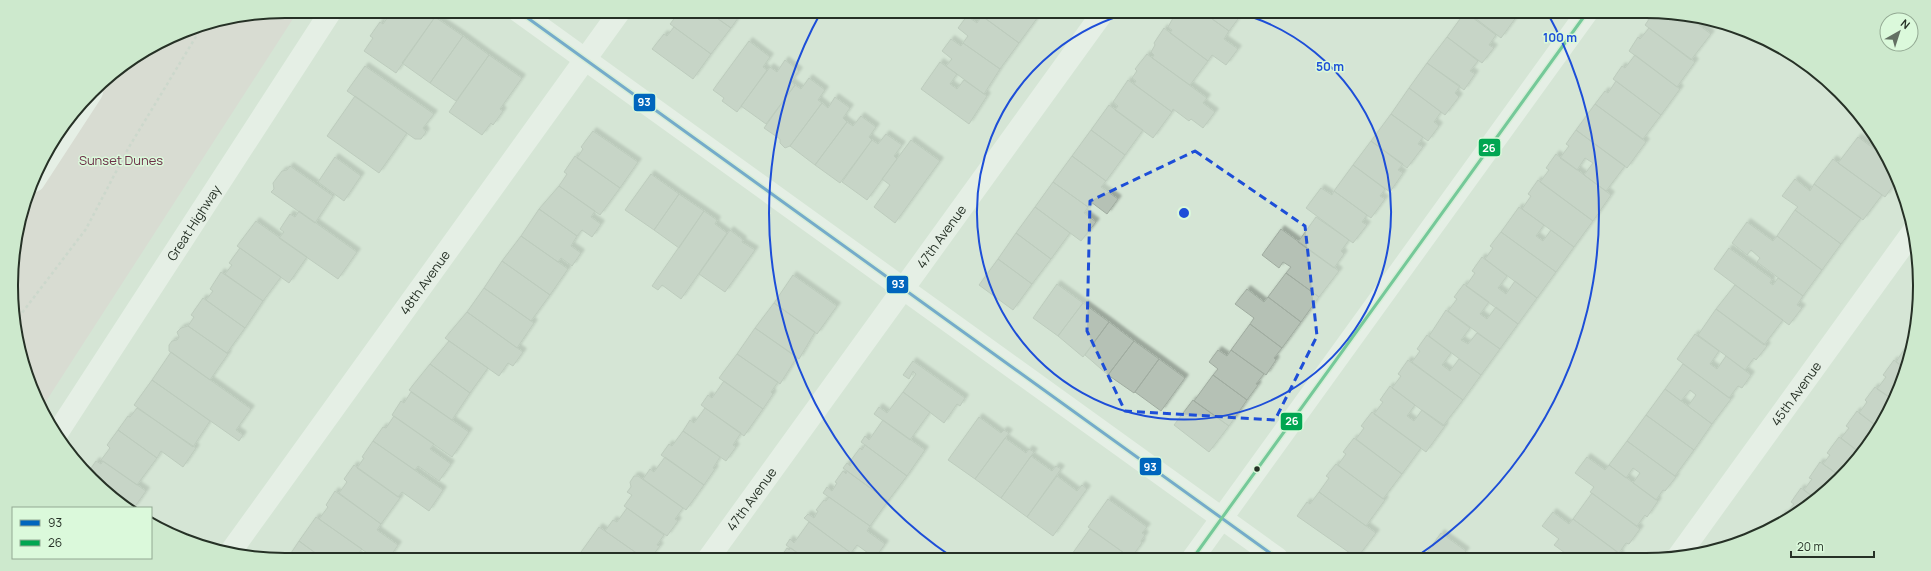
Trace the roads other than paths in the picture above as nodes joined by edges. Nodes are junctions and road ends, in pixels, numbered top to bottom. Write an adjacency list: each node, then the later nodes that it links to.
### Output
1 (326, 18): 9 (street, Great Highway)
2 (528, 18): 6 (street)
3 (615, 18): 6 (street, 48th Avenue)
4 (1099, 18): 8 (street, 47th Avenue)
5 (1583, 18): 10 (street)
6 (585, 60): 8 (street); 11 (street, 48th Avenue)
7 (1909, 237): 12 (street, 45th Avenue)
8 (904, 289): 10 (street); 13 (street, 47th Avenue)
9 (60, 429)
10 (1222, 519): 14 (street); 15 (street)
11 (233, 548)
12 (1682, 551)
13 (712, 553)
14 (1197, 553)
15 (1270, 553)

